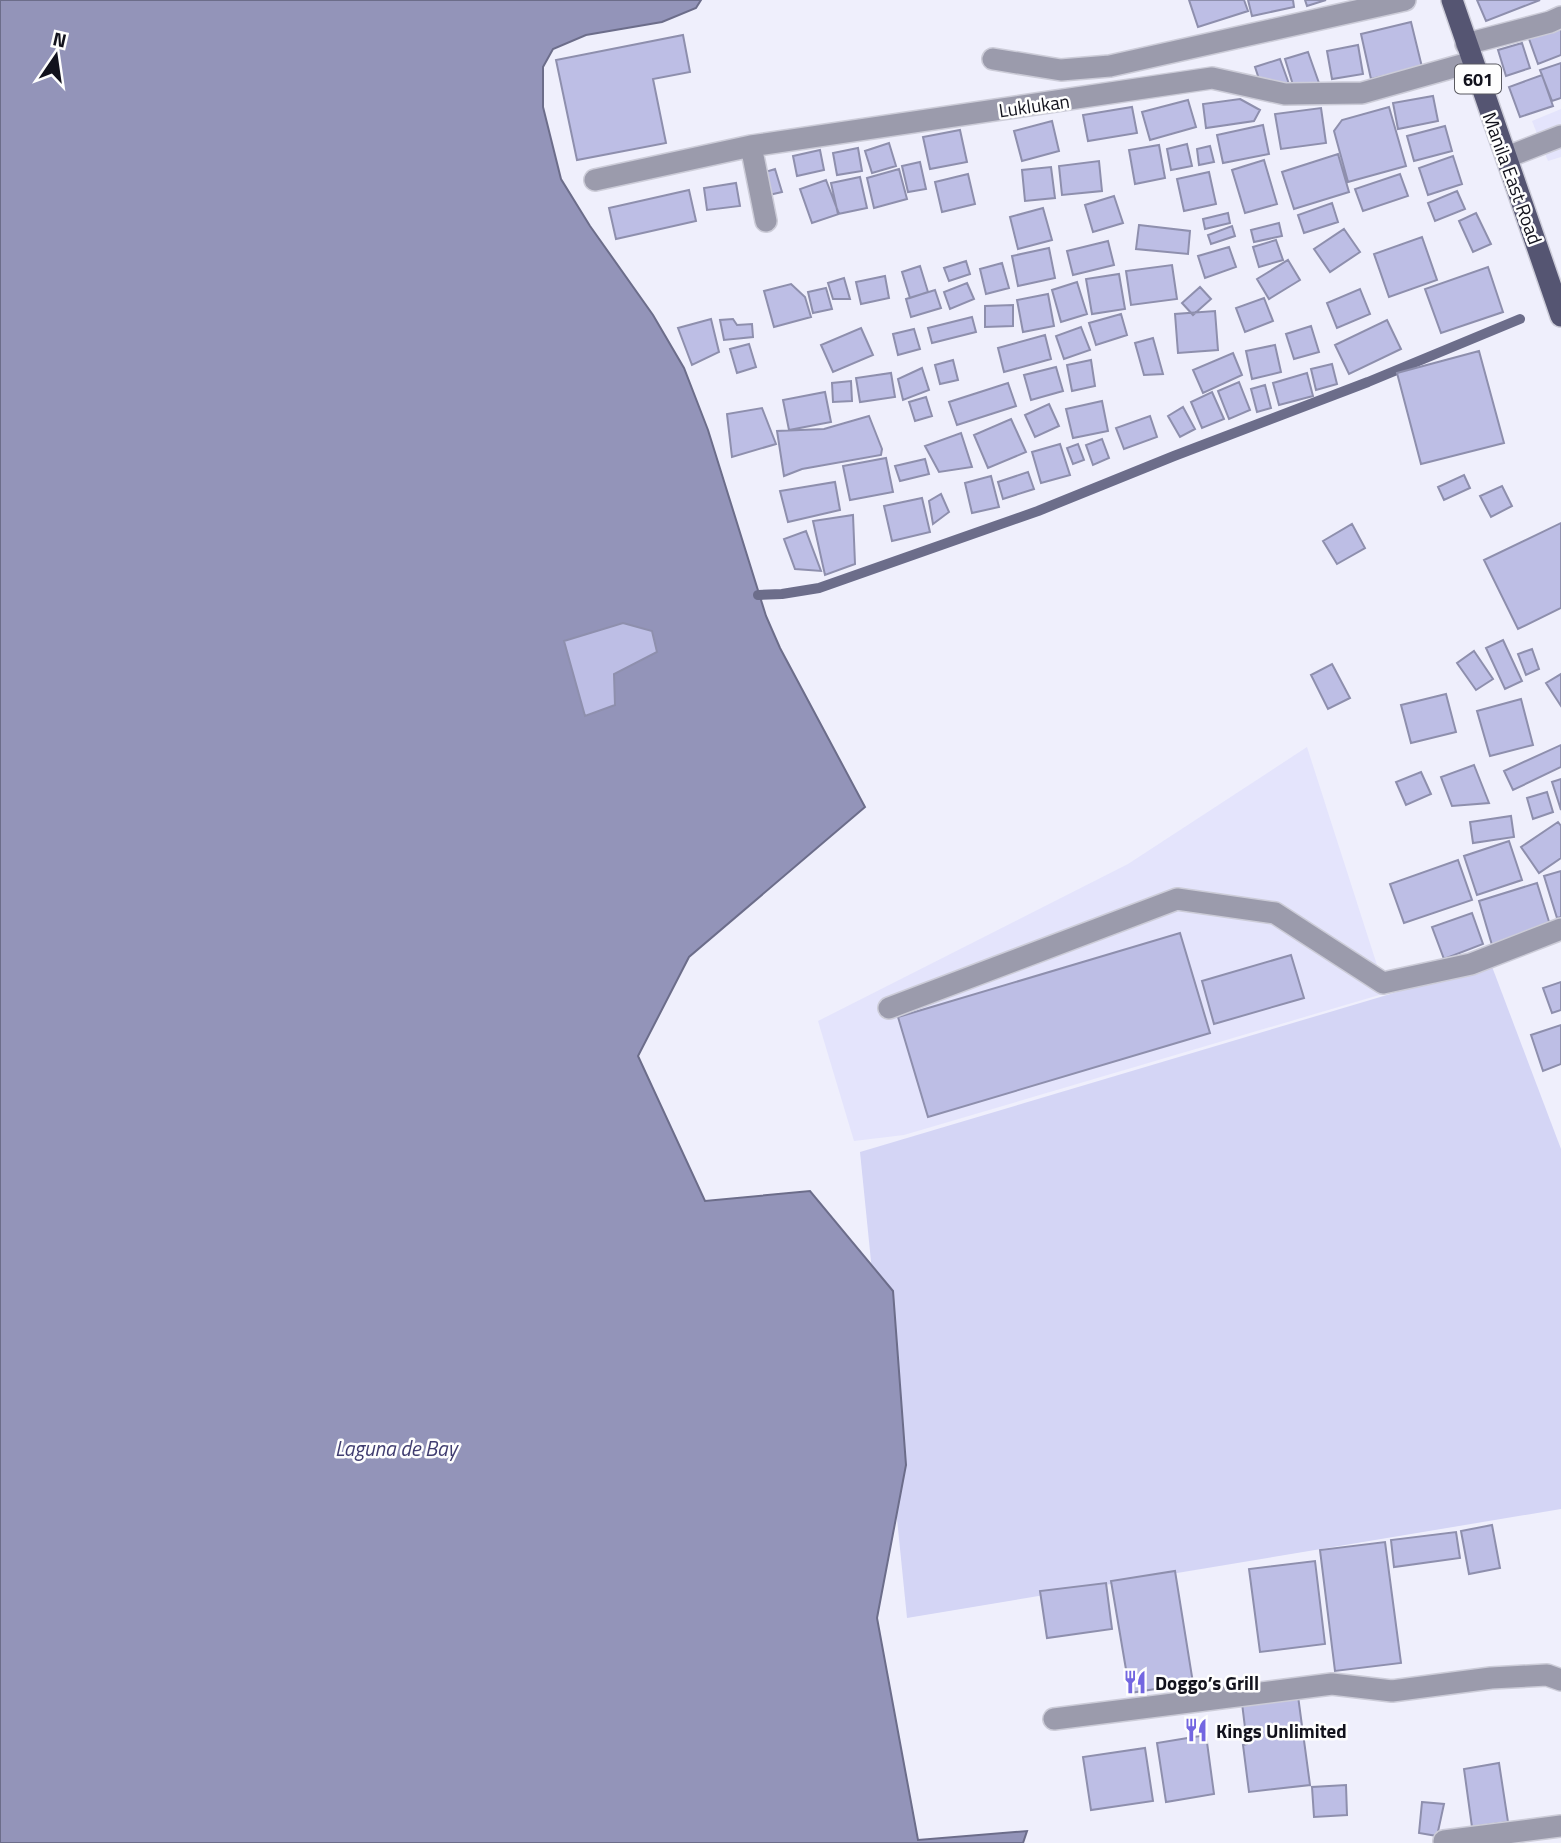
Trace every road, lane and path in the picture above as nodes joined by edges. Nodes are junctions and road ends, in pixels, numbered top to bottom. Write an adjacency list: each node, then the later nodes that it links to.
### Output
1 (1405, 0): 5 (street)
2 (1452, 0): 4 (main road, Manila East Road / 601)
3 (1561, 17): 4 (street, Luklukan)
4 (1469, 53): 7 (street, Luklukan); 8 (main road, Manila East Road / 601)
5 (993, 59)
6 (1561, 136): 8 (street)
7 (751, 146): 9 (street, Luklukan); 10 (street)
8 (1507, 156): 11 (main road, Manila East Road / 601)
9 (595, 180)
10 (765, 221)
11 (1561, 316)
12 (1561, 929): 13 (street)
13 (889, 1008)
14 (1561, 1679): 15 (street)
15 (1054, 1719)
16 (1561, 1826): 17 (street)
17 (1444, 1841)

